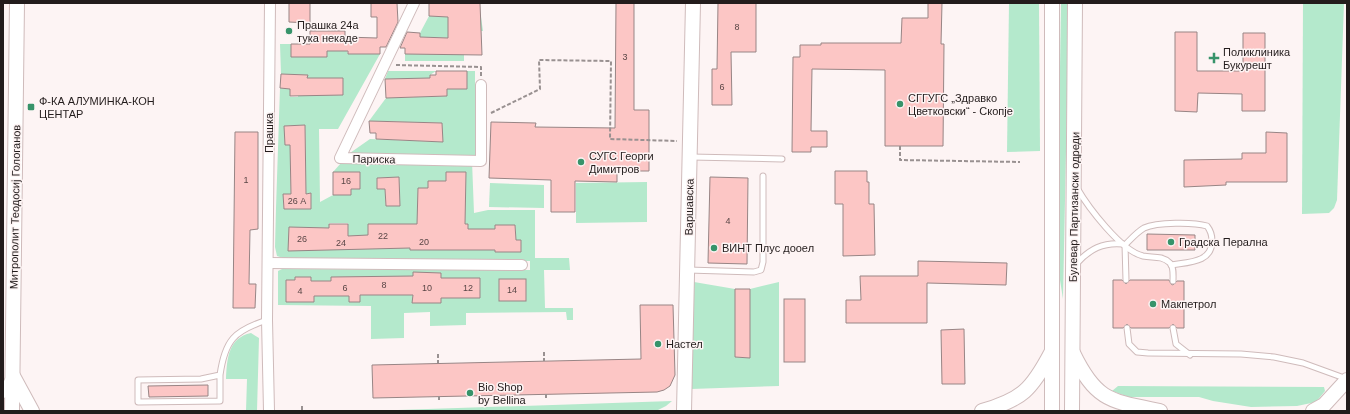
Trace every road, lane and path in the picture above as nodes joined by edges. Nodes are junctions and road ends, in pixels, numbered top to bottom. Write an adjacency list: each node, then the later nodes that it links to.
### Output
1 (17, 3): 36 (street, Митрополит Теодосиј Гологанов)
2 (270, 3): 18 (street, Прашка)
3 (414, 3): 7 (street, Париска)
4 (693, 3): 10 (street, Варшавска)
5 (1052, 3): 28 (street, Булевар Партизански одреди)
6 (1075, 3): 16 (street, Булевар Партизански одреди)
7 (385, 65): 8 (path); 8 (street, Париска)
8 (481, 85)
9 (488, 114): 10 (path)
10 (690, 141): 12 (street, Варшавска)
11 (900, 146): 14 (path)
12 (690, 157): 13 (lane); 22 (street, Варшавска)
13 (782, 159)
14 (1020, 162)
15 (763, 176): 22 (lane)
16 (1074, 182): 17 (lane); 21 (street, Булевар Партизански одреди)
17 (1124, 244): 19 (lane); 19 (lane); 21 (lane); 23 (lane)
18 (268, 263): 20 (street); 25 (street, Прашка)
19 (1171, 265): 24 (lane)
20 (522, 266)
21 (1073, 267): 29 (street, Булевар Партизански одреди)
22 (688, 270): 48 (street, Варшавска)
23 (1126, 280)
24 (1173, 280)
25 (267, 320): 35 (lane); 44 (street, Прашка)
26 (1127, 328): 32 (lane)
27 (1173, 328): 32 (lane)
28 (1052, 351): 49 (street); 50 (street, Булевар Партизански одреди)
29 (1072, 351): 51 (street, Булевар Партизански одреди); 52 (street)
30 (544, 352): 33 (path)
31 (438, 354): 34 (path)
32 (1190, 355): 37 (lane)
33 (544, 361)
34 (438, 363)
35 (220, 375): 35 (lane)
36 (13, 376): 38 (street); 45 (street, Митрополит Теодосиј Гологанов); 46 (street)
37 (1347, 380): 53 (street)
38 (3, 394)
39 (546, 394): 41 (path)
40 (439, 396): 42 (path)
41 (546, 398)
42 (439, 402)
43 (302, 406): 47 (path)
44 (268, 410)
45 (12, 411)
46 (32, 411)
47 (302, 411)
48 (684, 411)
49 (982, 411)
50 (1052, 411)
51 (1072, 411)
52 (1160, 411)
53 (1313, 411)

